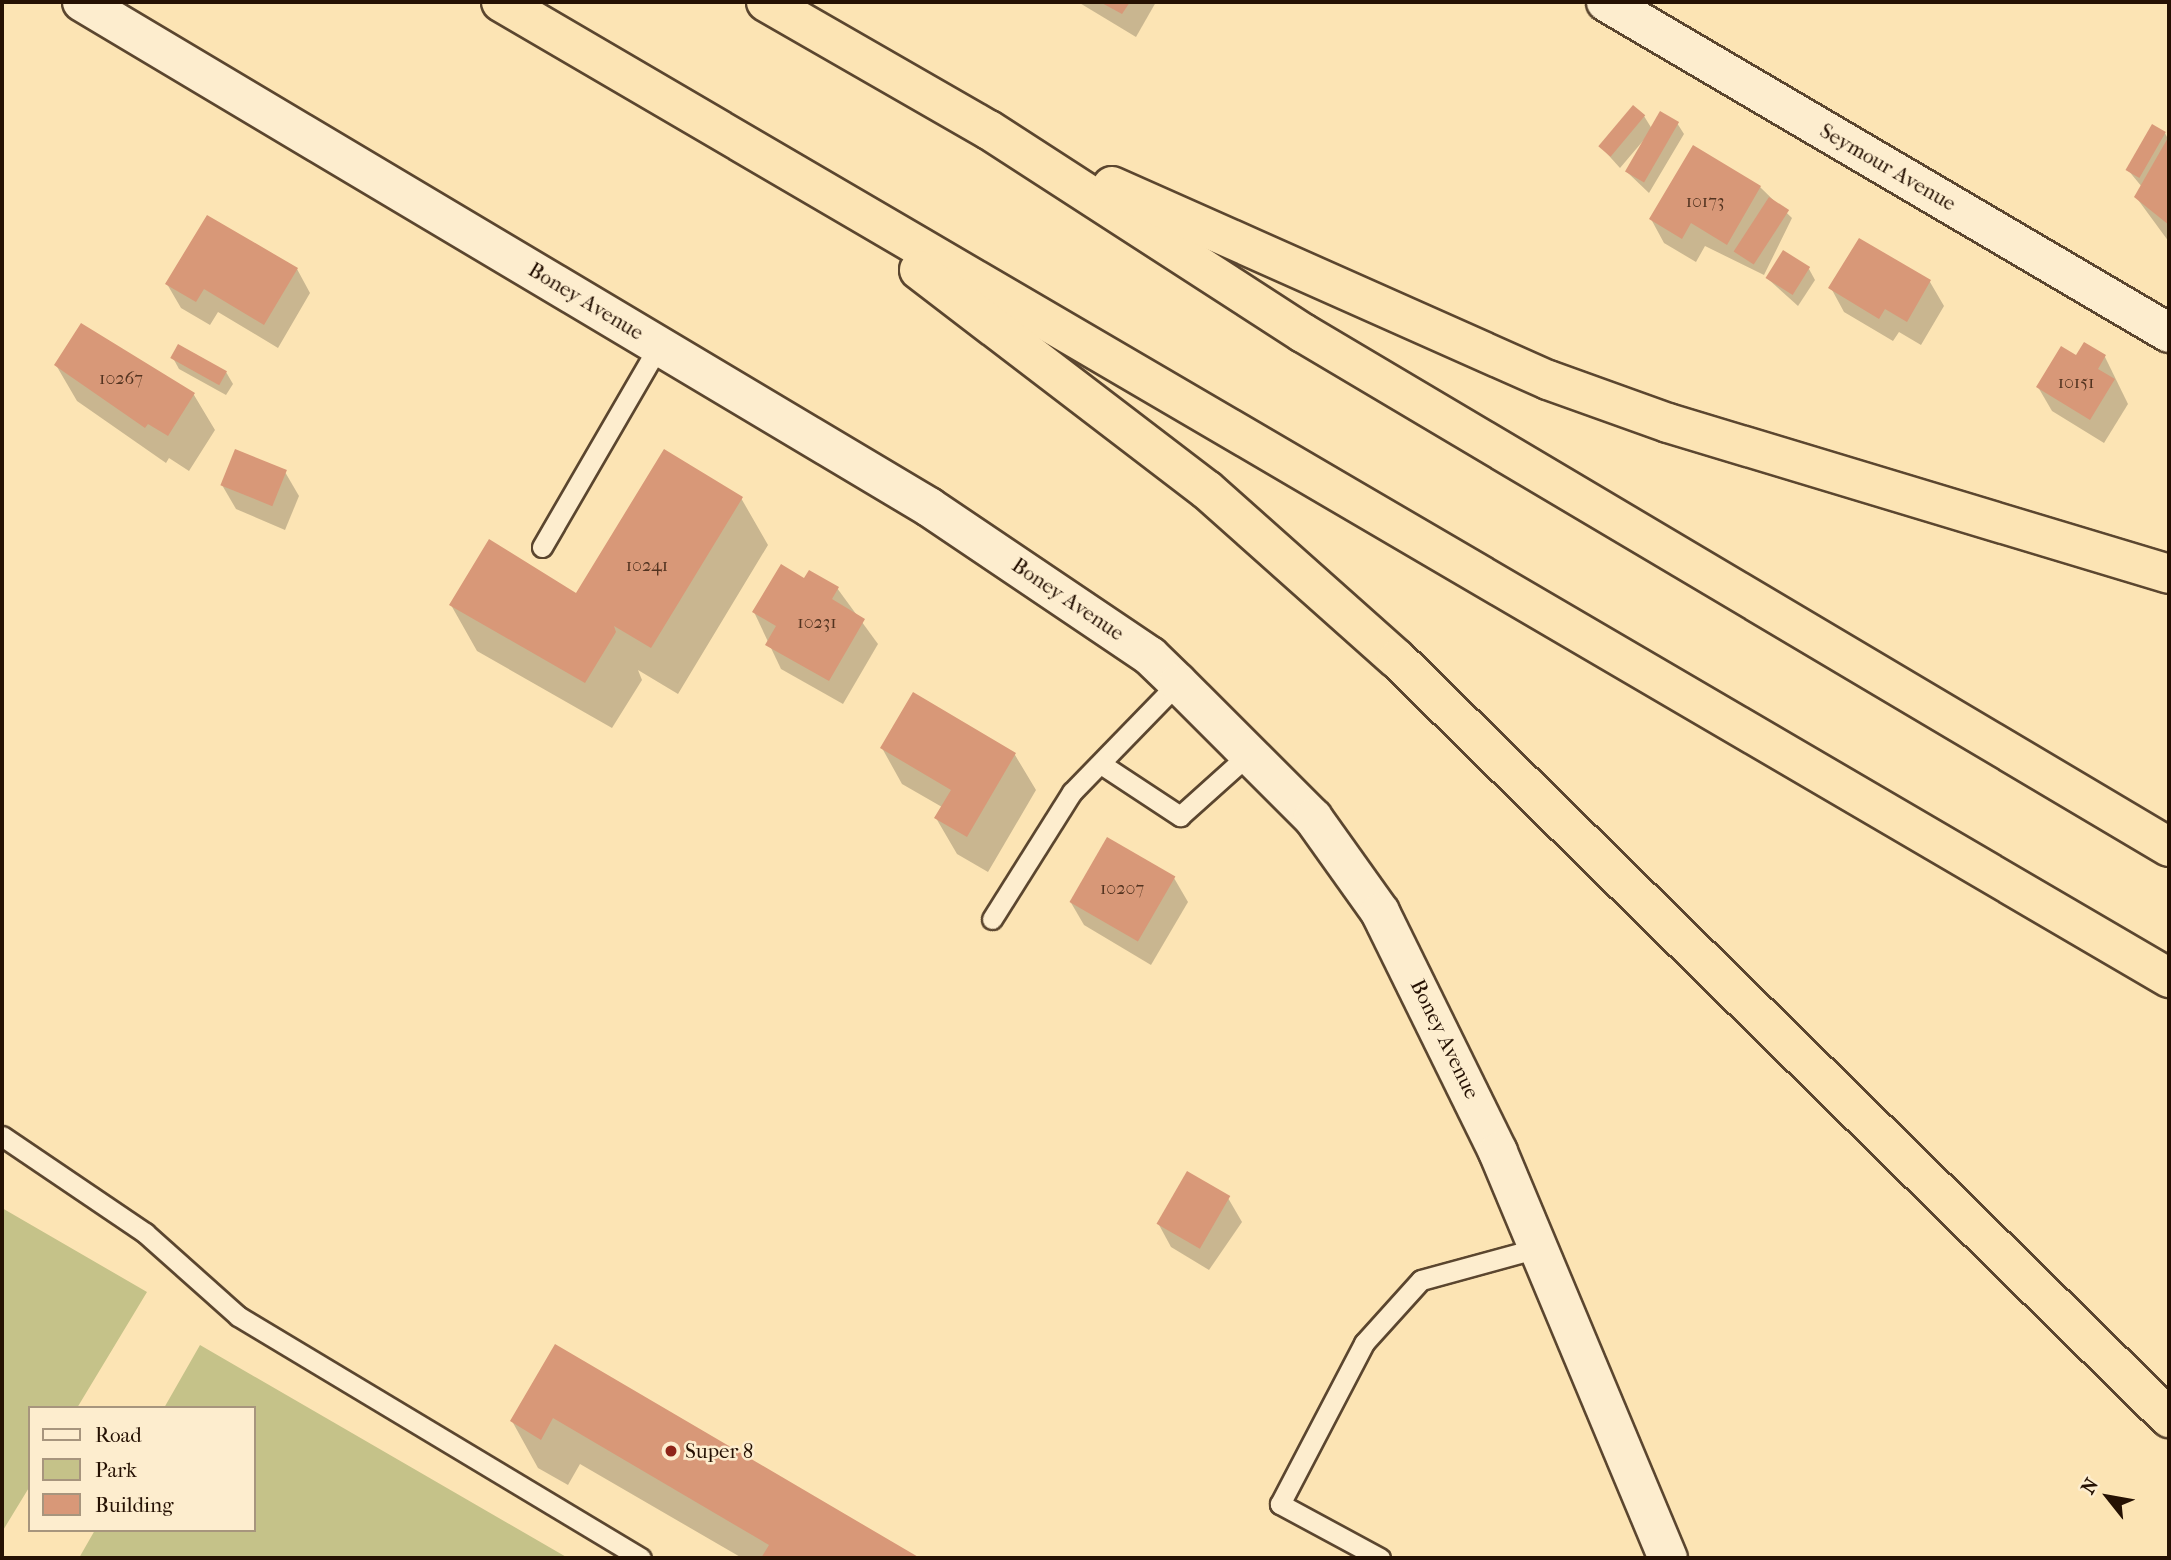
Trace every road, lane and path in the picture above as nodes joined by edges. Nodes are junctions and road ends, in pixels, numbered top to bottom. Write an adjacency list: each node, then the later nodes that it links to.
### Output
1 (82, 2): 8 (street, Boney Avenue)
2 (501, 2): 6 (highway)
3 (766, 2): 5 (highway)
4 (1606, 2): 7 (street, Seymour Avenue)
5 (989, 130): 10 (highway); 14 (highway)
6 (806, 183): 16 (highway); 19 (highway)
7 (2169, 333)
8 (659, 345): 9 (lane); 11 (street, Boney Avenue)
9 (542, 547)
10 (2169, 574)
11 (1178, 682): 12 (street, Boney Avenue); 13 (lane)
12 (1249, 754): 13 (lane); 18 (street, Boney Avenue)
13 (1101, 764): 15 (lane)
14 (2169, 847)
15 (992, 919)
16 (2169, 978)
17 (2, 1136): 20 (lane)
18 (1538, 1248): 21 (lane); 22 (street, Boney Avenue)
19 (2169, 1418)
20 (641, 1558)
21 (1380, 1558)
22 (1668, 1558)

